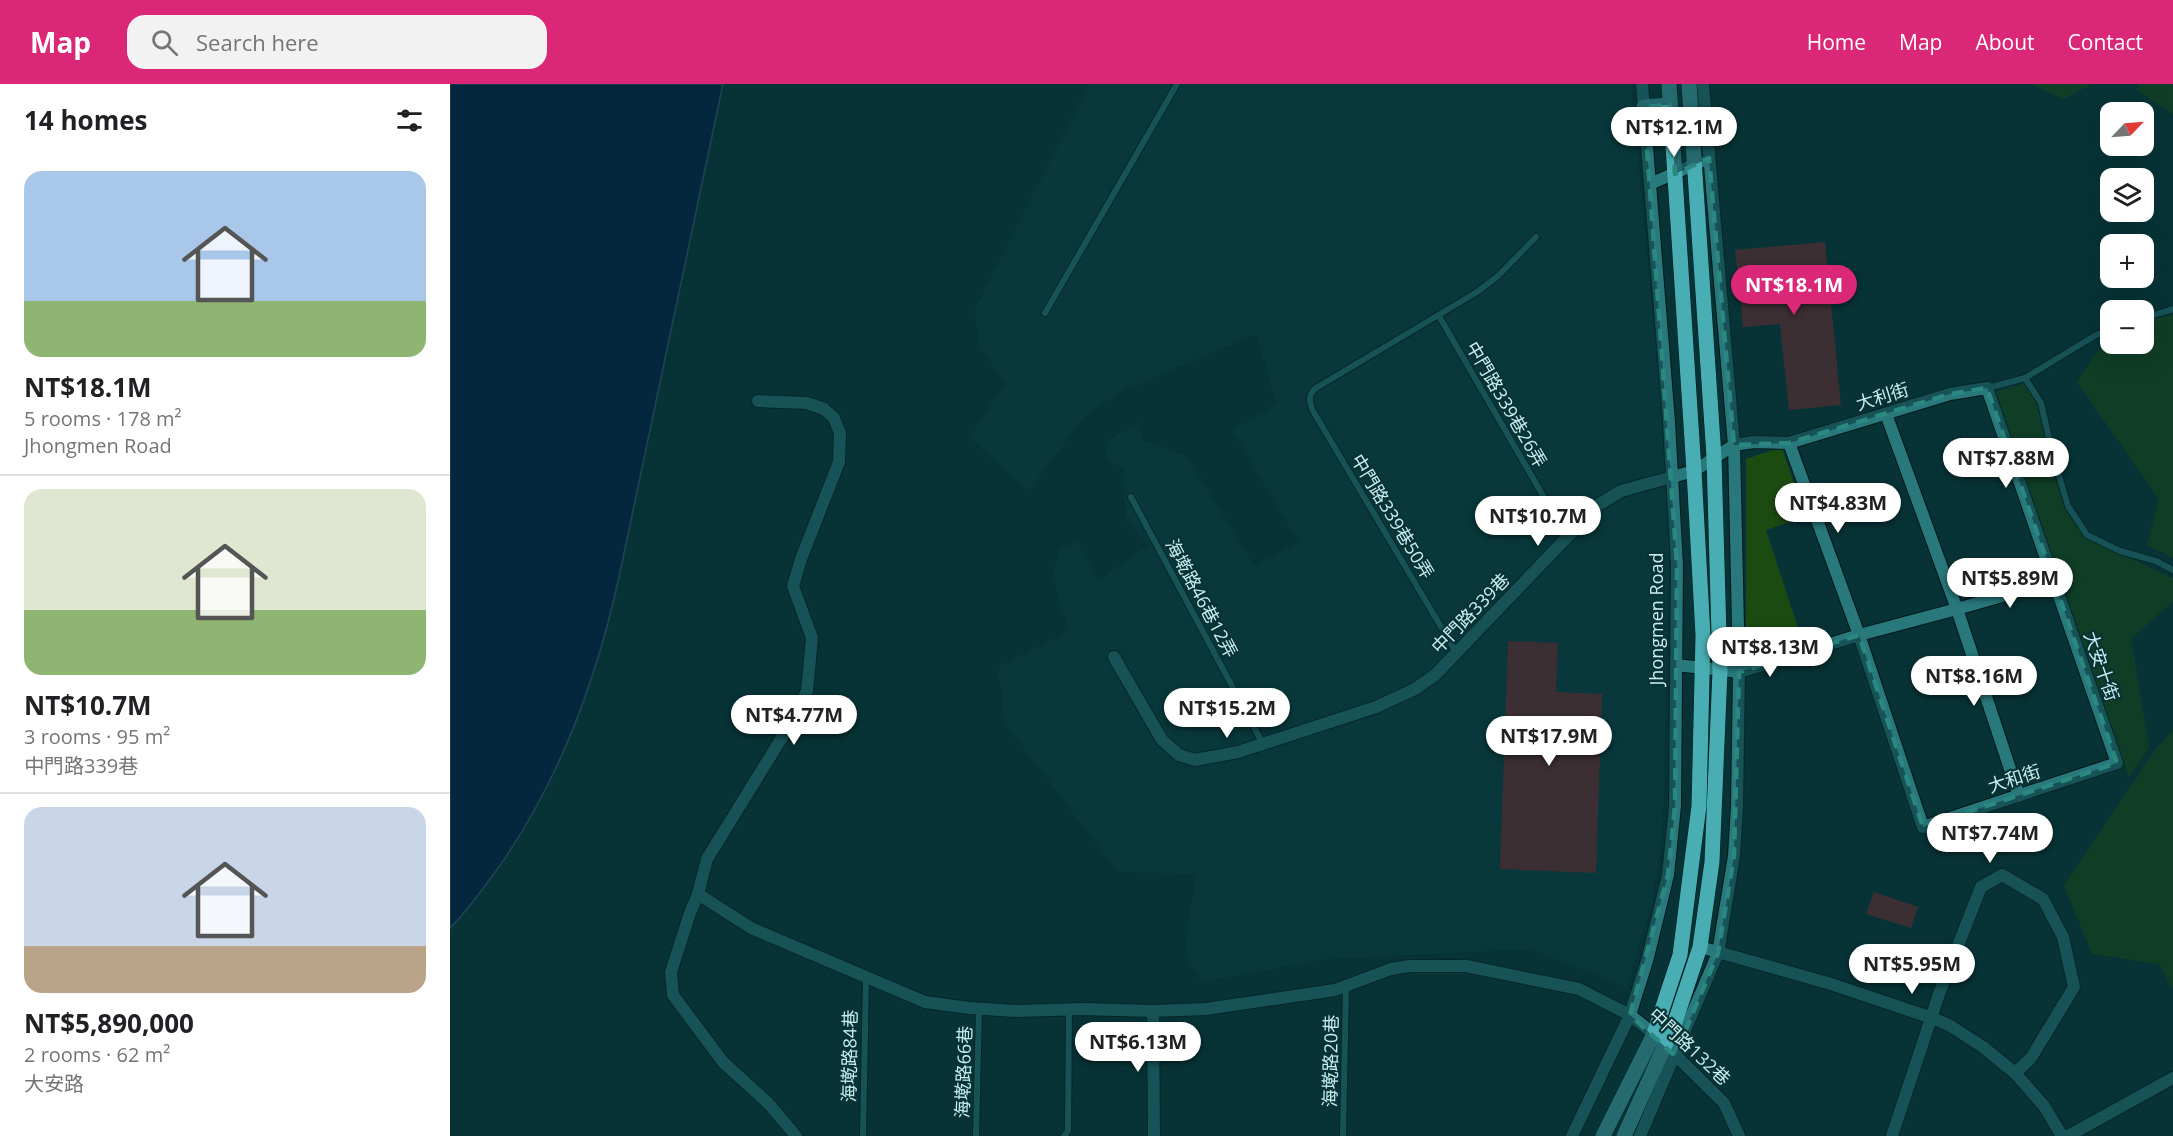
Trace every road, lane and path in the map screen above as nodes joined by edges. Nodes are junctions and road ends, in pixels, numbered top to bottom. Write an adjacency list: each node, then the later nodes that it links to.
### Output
1 (1176, 84): 14 (lane)
2 (1642, 84): 7 (street, Jhongmen Road)
3 (1669, 84): 6 (main road)
4 (1689, 84): 9 (main road)
5 (1703, 84): 8 (street)
6 (1670, 105): 7 (main road); 10 (main road)
7 (1644, 107): 11 (street, Jhongmen Road)
8 (1709, 158): 9 (street); 23 (street)
9 (1694, 165): 10 (street); 24 (main road)
10 (1675, 174): 11 (street); 25 (main road)
11 (1650, 184): 26 (street, Jhongmen Road)
12 (1536, 237): 16 (lane)
13 (2173, 309): 15 (lane)
14 (1046, 313)
15 (2154, 315)
16 (1439, 316): 28 (lane, 中門路339巷26弄); 33 (lane, 中門路339巷50弄)
17 (2100, 334): 18 (lane)
18 (2025, 378): 19 (lane); 29 (lane)
19 (1987, 388): 21 (street, 大利街); 30 (street, 大安十街)
20 (758, 401): 42 (street)
21 (1886, 414): 22 (street, 大利街); 31 (street)
22 (1789, 443): 23 (street, 大利街); 32 (street)
23 (1734, 444): 24 (street, 中門路339巷); 38 (street)
24 (1714, 457): 25 (street, 中門路339巷); 37 (main road)
25 (1695, 471): 26 (street, 中門路339巷); 36 (main road)
26 (1672, 476): 28 (street, 中門路339巷); 35 (street, Jhongmen Road)
27 (1131, 497): 39 (lane, 海墘路46巷12弄)
28 (1568, 538): 33 (street, 中門路339巷)
29 (2173, 570)
30 (2054, 581): 31 (street); 40 (street, 大安十街)
31 (1958, 609): 32 (street); 41 (street)
32 (1859, 635): 38 (street); 41 (street, 大和街)
33 (1456, 653): 39 (street, 中門路339巷)
34 (1114, 657): 39 (street, 中門路339巷)
35 (1676, 665): 36 (street); 50 (street, Jhongmen Road)
36 (1702, 668): 37 (street); 52 (main road)
37 (1720, 671): 38 (street); 43 (main road)
38 (1739, 672): 44 (street)
39 (1263, 744)
40 (2117, 763): 41 (street, 大和街)
41 (2019, 795)
42 (698, 894): 45 (street, 中門路132巷); 55 (street)
43 (1700, 947): 44 (street); 52 (main road)
44 (1718, 953): 51 (street); 52 (street)
45 (866, 976): 47 (street, 中門路132巷); 56 (lane, 海墘路84巷)
46 (1346, 986): 49 (street, 中門路132巷); 50 (street, 中門路132巷); 60 (lane, 海墘路20巷)
47 (979, 1008): 48 (street, 中門路132巷); 57 (lane, 海墘路66巷)
48 (1069, 1009): 49 (street, 中門路132巷); 58 (lane)
49 (1153, 1011): 59 (street)
50 (1630, 1015): 52 (street, 中門路132巷); 61 (street, Jhongmen Road)
51 (1932, 1018): 53 (street); 53 (street); 66 (street)
52 (1665, 1045): 62 (main road); 63 (main road); 64 (street); 65 (street, 中門路132巷)
53 (2015, 1073): 67 (street)
54 (2173, 1078): 68 (street)
55 (796, 1136)
56 (863, 1136)
57 (976, 1136)
58 (1064, 1136)
59 (1154, 1136)
60 (1343, 1136)
61 (1572, 1136)
62 (1603, 1136)
63 (1624, 1136)
64 (1640, 1136)
65 (1739, 1136)
66 (1892, 1136)
67 (2062, 1136)
68 (2068, 1136)

